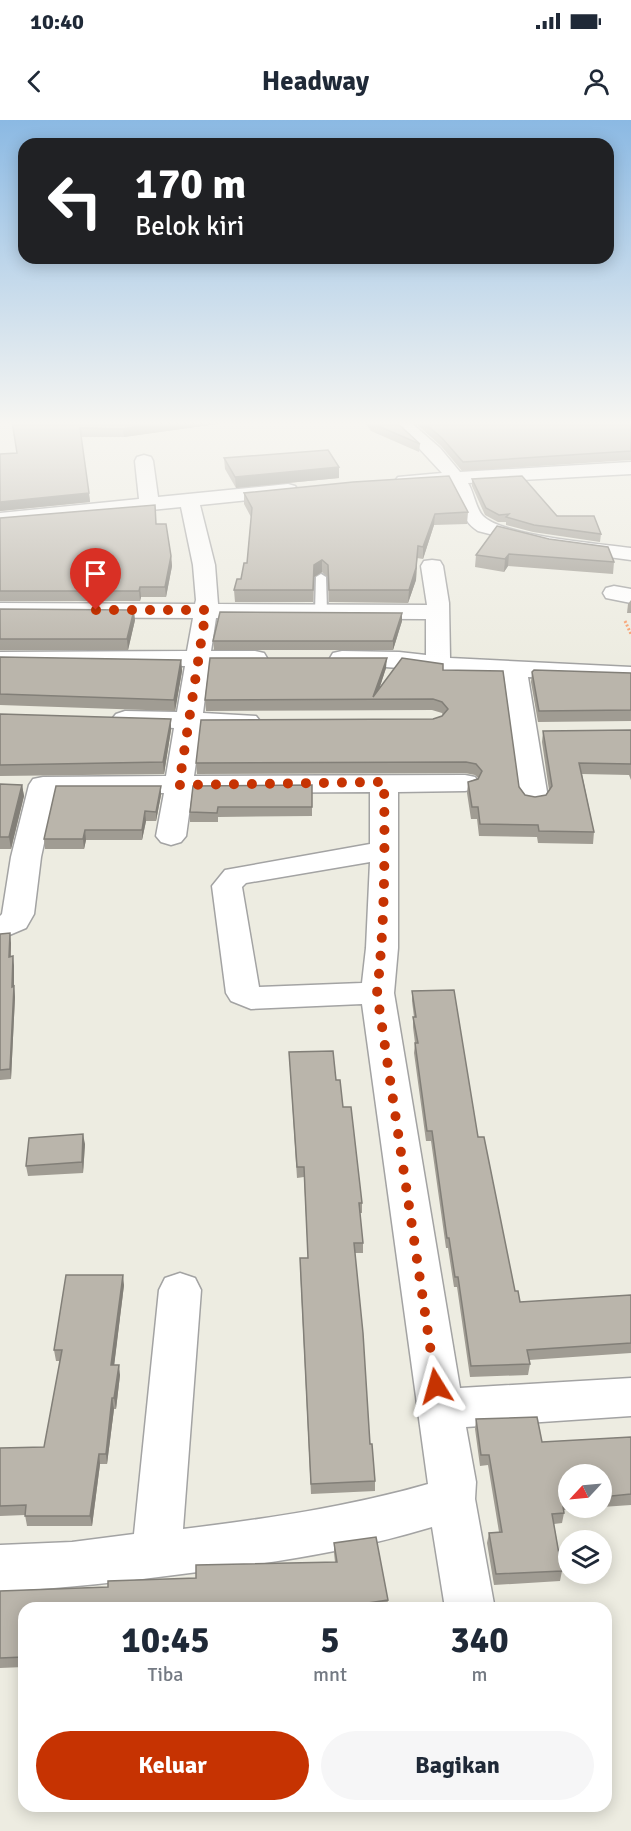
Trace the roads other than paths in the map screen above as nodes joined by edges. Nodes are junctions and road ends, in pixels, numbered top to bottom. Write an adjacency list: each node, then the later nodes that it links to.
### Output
1 (189, 500): 11 (street)
2 (149, 501): 5 (street)
3 (181, 501): 5 (street)
4 (467, 501): 7 (street)
5 (149, 504): 6 (street)
6 (0, 519)
7 (631, 554)
8 (432, 566): 13 (street)
9 (321, 577): 12 (lane)
10 (0, 610): 11 (street)
11 (206, 610): 12 (street); 14 (street)
12 (321, 612): 13 (street)
13 (438, 612): 18 (street)
14 (198, 658): 15 (street); 17 (street); 22 (street)
15 (276, 658)
16 (321, 658): 18 (street)
17 (0, 659)
18 (438, 664): 19 (street)
19 (515, 669): 20 (street); 27 (street)
20 (631, 674)
21 (107, 719): 22 (street)
22 (190, 721): 23 (street); 26 (street)
23 (270, 721)
24 (384, 782): 25 (street); 26 (street); 29 (street)
25 (465, 783)
26 (179, 785): 28 (street); 30 (street)
27 (534, 798)
28 (171, 836)
29 (385, 850): 31 (street); 31 (street)
30 (0, 929)
31 (377, 993): 34 (street)
32 (180, 1290): 36 (street)
33 (631, 1397): 34 (street)
34 (440, 1409): 35 (street)
35 (451, 1499): 36 (street); 38 (street)
36 (156, 1554): 37 (street)
37 (0, 1568)
38 (469, 1602)

